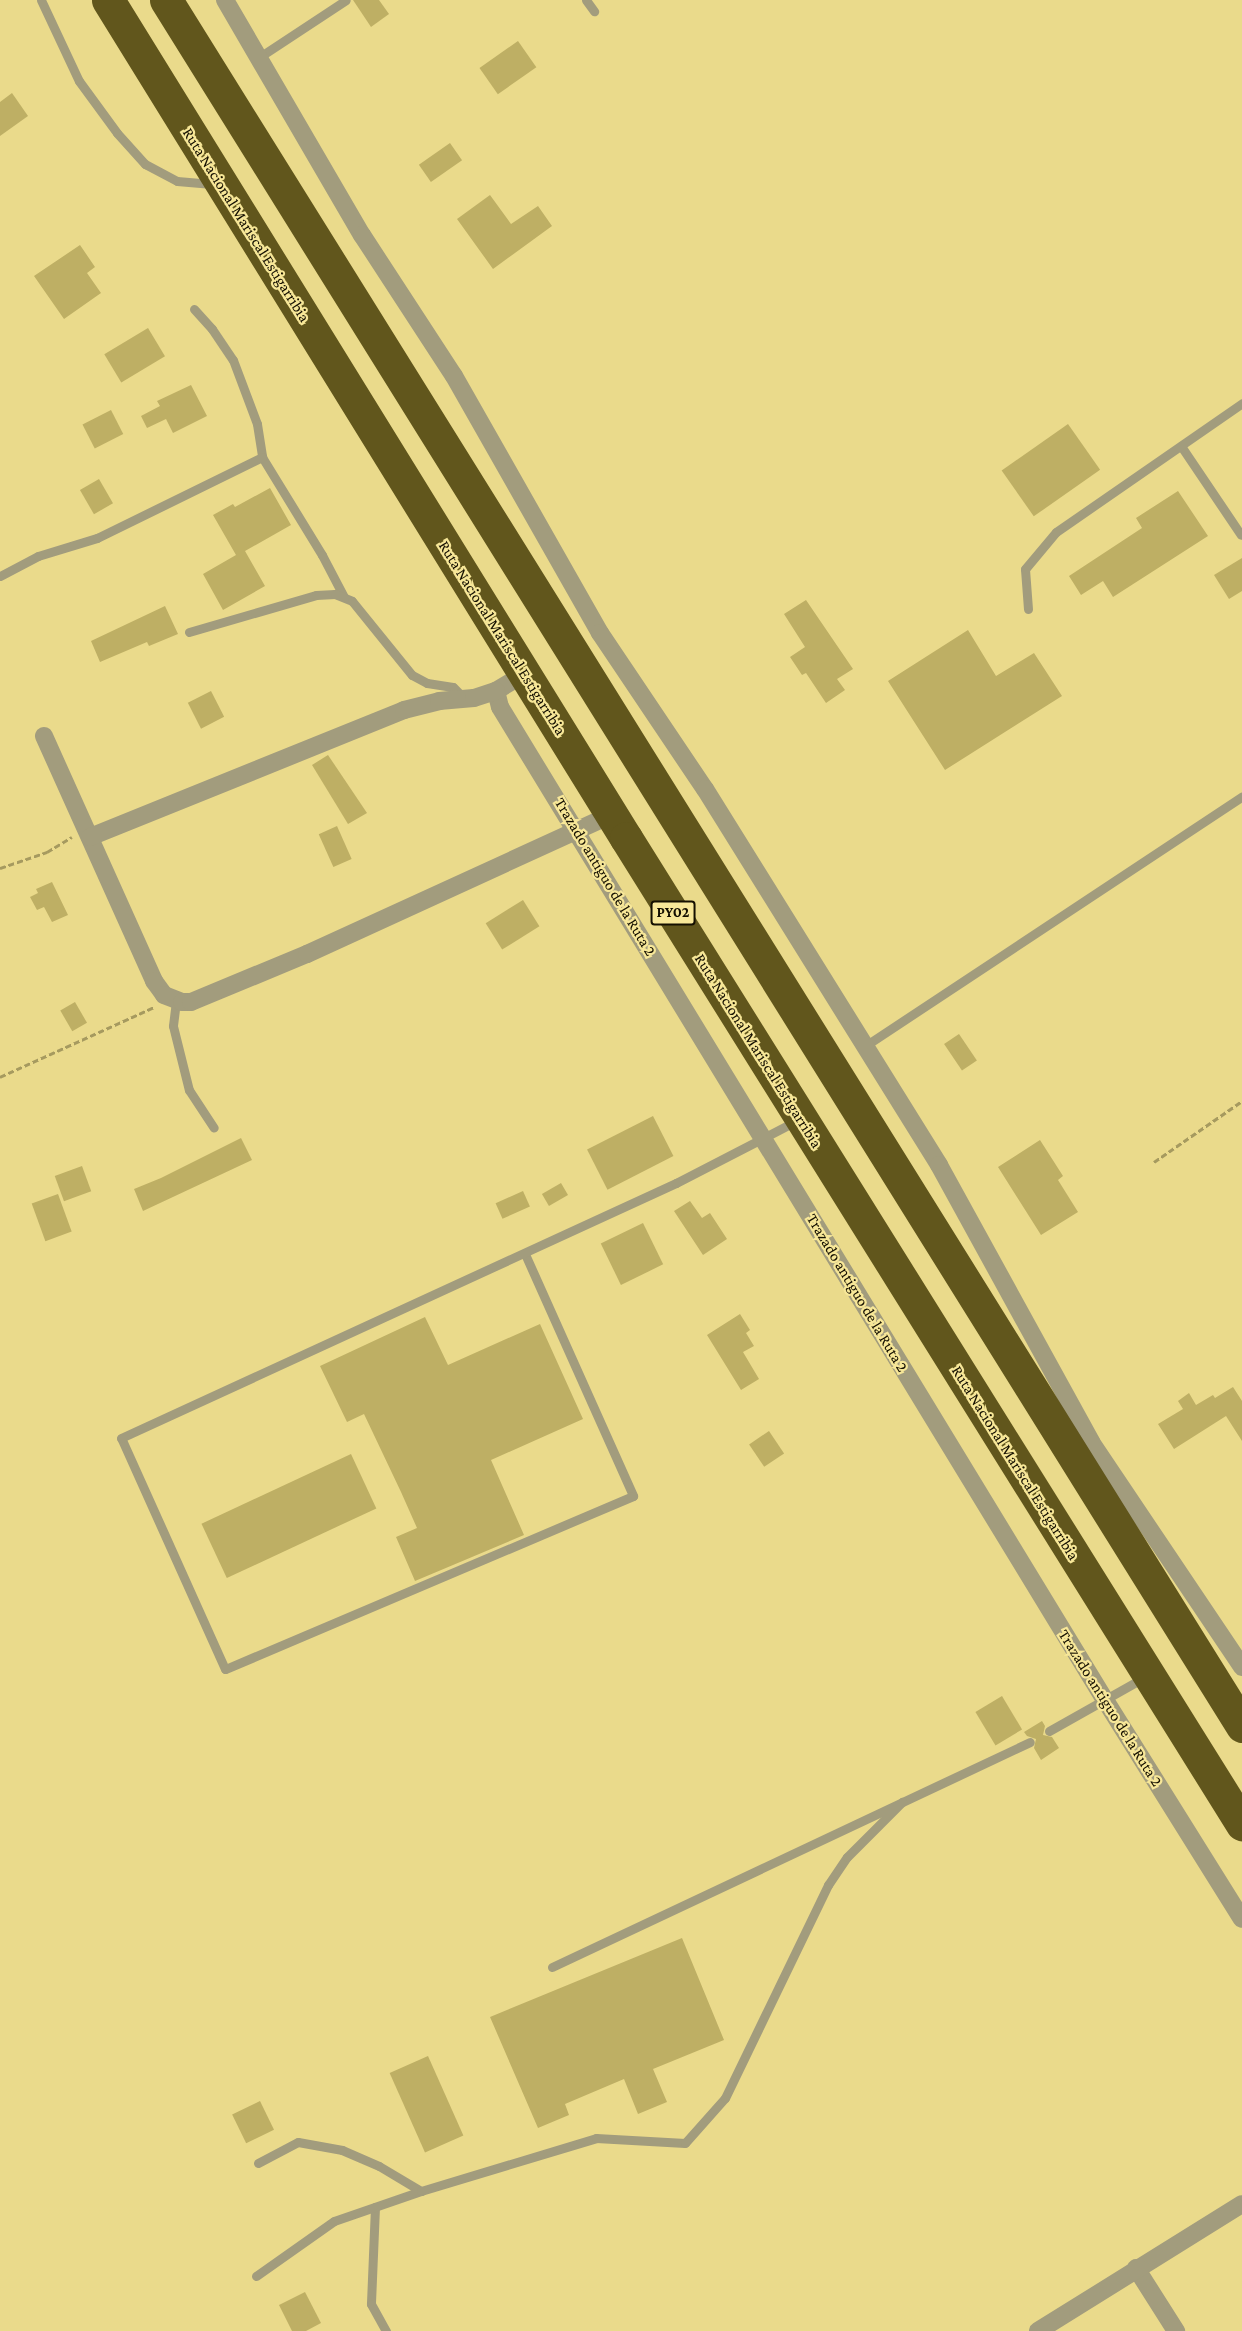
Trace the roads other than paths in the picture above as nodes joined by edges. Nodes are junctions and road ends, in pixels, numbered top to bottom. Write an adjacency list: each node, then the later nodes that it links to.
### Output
1 (41, 0): 9 (lane)
2 (108, 0): 9 (highway, Ruta Nacional Mariscal Estigarribia / PY02)
3 (166, 0): 36 (highway)
4 (225, 0): 8 (street)
5 (346, 0): 8 (lane)
6 (586, 0): 7 (lane)
7 (594, 11)
8 (258, 57): 28 (street)
9 (220, 184): 19 (highway, Ruta Nacional Mariscal Estigarribia / PY02)
10 (194, 309): 13 (lane)
11 (1242, 403): 12 (lane)
12 (1181, 446): 14 (lane); 17 (lane)
13 (262, 457): 15 (lane); 16 (lane)
14 (1241, 535)
15 (0, 576)
16 (344, 597): 18 (lane); 21 (lane)
17 (1028, 609)
18 (189, 632)
19 (524, 674): 20 (street); 24 (highway, Ruta Nacional Mariscal Estigarribia / PY02)
20 (496, 691): 21 (street); 25 (street, Trazado antiguo de la Ruta 2)
21 (464, 699): 26 (street)
22 (44, 736): 26 (street)
23 (1242, 796): 28 (lane)
24 (611, 815): 25 (street); 29 (highway, Ruta Nacional Mariscal Estigarribia / PY02)
25 (577, 830): 27 (street); 31 (street, Trazado antiguo de la Ruta 2)
26 (87, 832): 27 (street)
27 (174, 1000): 30 (lane)
28 (865, 1046): 33 (street)
29 (801, 1118): 31 (lane); 34 (highway, Ruta Nacional Mariscal Estigarribia / PY02)
30 (214, 1128)
31 (763, 1138): 32 (lane); 35 (street, Trazado antiguo de la Ruta 2)
32 (525, 1254): 32 (lane)
33 (1242, 1667)
34 (1148, 1676): 35 (lane); 40 (highway, Ruta Nacional Mariscal Estigarribia / PY02)
35 (1105, 1700): 37 (lane); 41 (street, Trazado antiguo de la Ruta 2)
36 (1242, 1726)
37 (1049, 1731)
38 (1030, 1742): 39 (lane)
39 (902, 1802): 42 (lane); 44 (lane)
40 (1242, 1824)
41 (1242, 1919)
42 (552, 1967)
43 (258, 2163): 44 (lane)
44 (421, 2191): 46 (lane)
45 (1242, 2204): 47 (street)
46 (375, 2207): 48 (lane); 49 (lane)
47 (1136, 2268): 50 (street); 51 (street)
48 (256, 2276)
49 (386, 2331)
50 (1038, 2331)
51 (1176, 2331)

